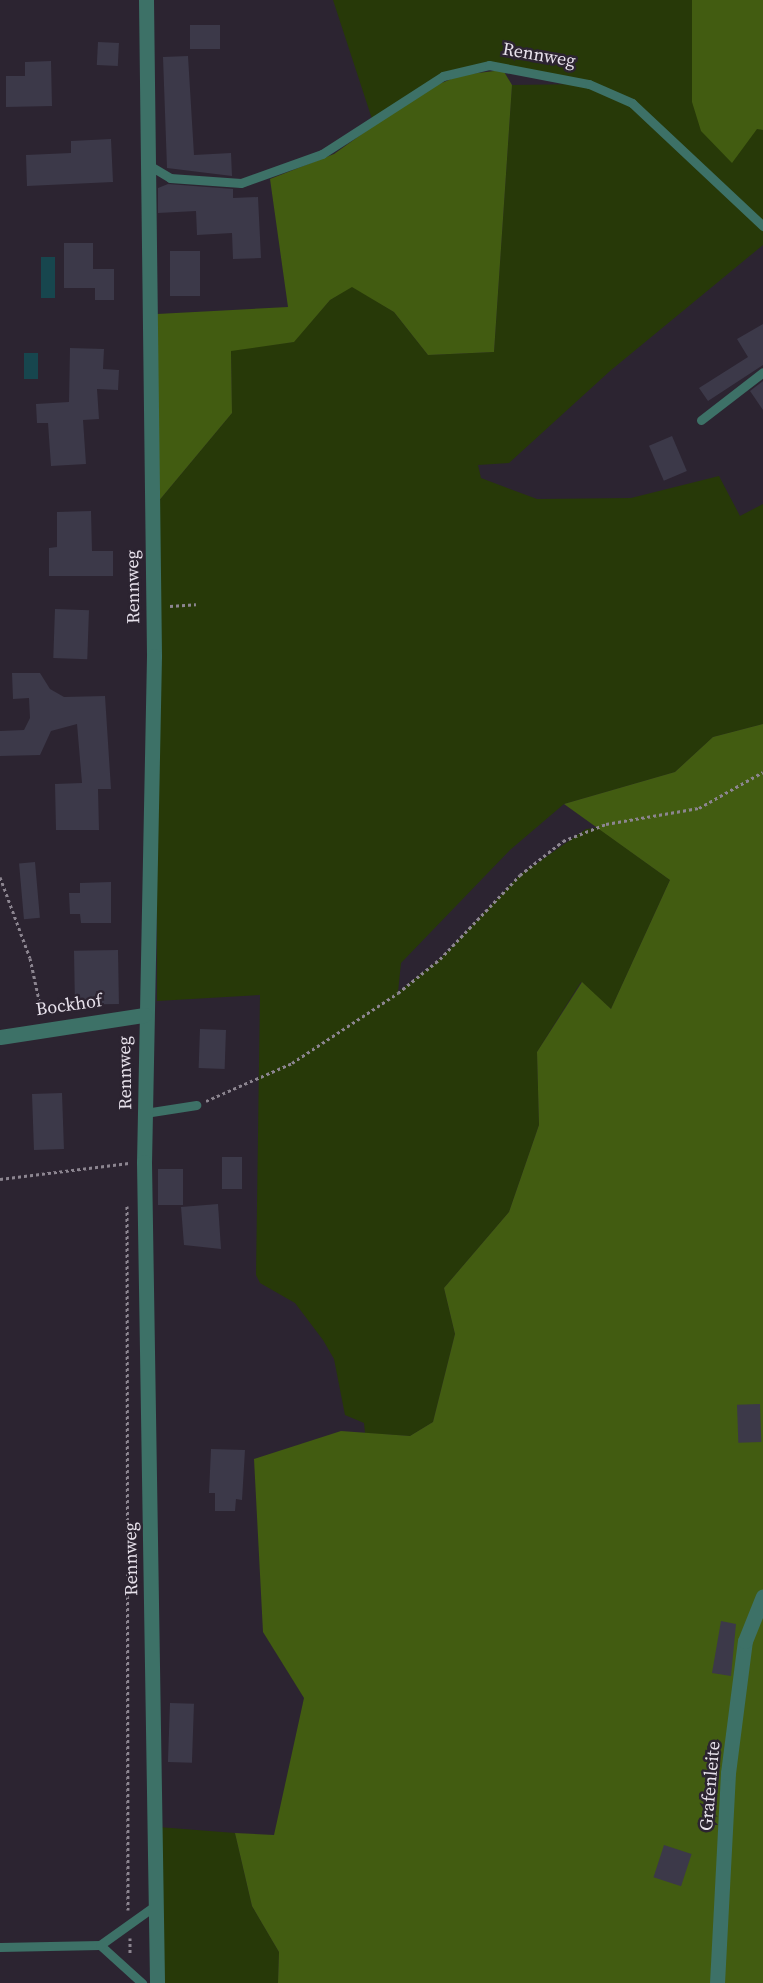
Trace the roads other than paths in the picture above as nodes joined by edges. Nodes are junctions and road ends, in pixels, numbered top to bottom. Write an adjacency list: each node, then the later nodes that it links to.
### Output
1 (146, 0): 2 (street, Rennweg)
2 (145, 162): 3 (lane, Rennweg); 6 (street, Rennweg)
3 (763, 226)
4 (763, 372): 5 (lane)
5 (701, 420)
6 (144, 1015): 7 (street, Bockhof); 9 (street, Rennweg)
7 (0, 1037)
8 (196, 1106): 9 (lane)
9 (145, 1113): 11 (street, Rennweg)
10 (763, 1596): 16 (street, Grafenleite)
11 (156, 1905): 12 (lane); 15 (street, Rennweg)
12 (100, 1945): 13 (lane); 14 (lane)
13 (0, 1947)
14 (142, 1983)
15 (157, 1983)
16 (717, 1983)

